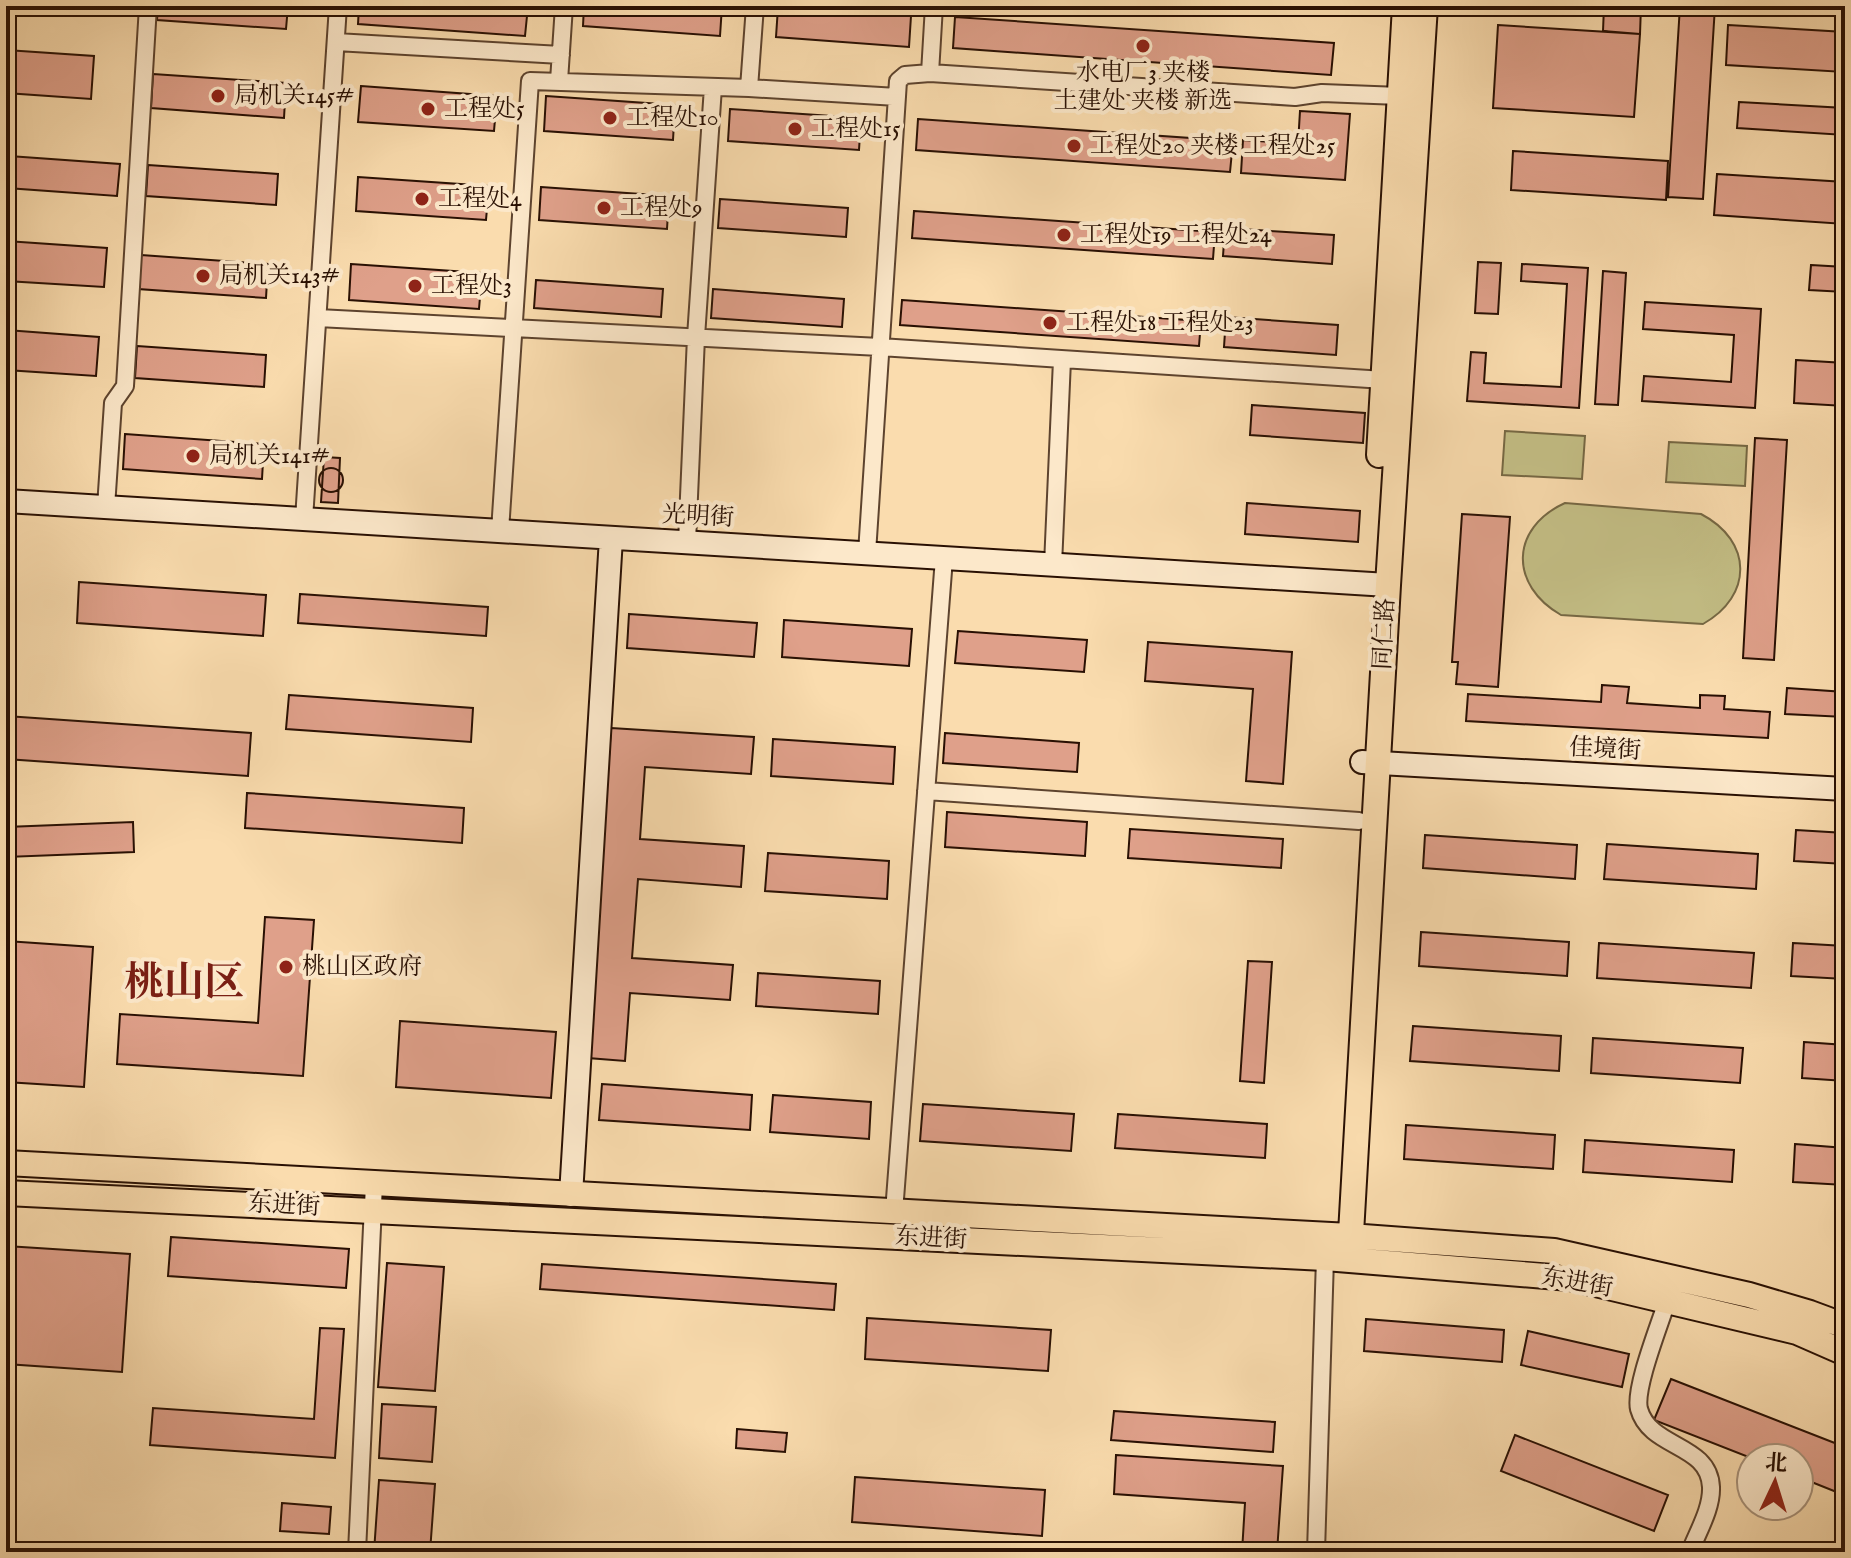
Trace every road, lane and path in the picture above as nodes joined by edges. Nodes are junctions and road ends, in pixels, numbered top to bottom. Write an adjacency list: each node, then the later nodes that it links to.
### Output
1 (148, 6): 23 (street)
2 (338, 6): 8 (street)
3 (564, 6): 9 (street)
4 (755, 6): 13 (street)
5 (934, 6): 10 (street)
6 (1405, 6): 14 (main road, 同仁路)
7 (1425, 6): 31 (main road, 同仁路)
8 (336, 42): 9 (street); 16 (street)
9 (561, 55): 11 (street)
10 (930, 73): 14 (street); 15 (street)
11 (559, 81): 12 (street); 17 (street)
12 (713, 87): 13 (street); 18 (street)
13 (749, 88): 15 (street)
14 (1400, 96): 21 (main road, 同仁路)
15 (897, 97): 19 (street)
16 (318, 318): 17 (street); 24 (street)
17 (512, 328): 18 (street); 25 (street)
18 (696, 337): 19 (street); 27 (street)
19 (880, 347): 20 (street); 28 (street)
20 (1062, 360): 21 (street); 30 (street)
21 (1384, 380): 31 (main road, 同仁路)
22 (6, 501): 23 (main road, 光明街)
23 (106, 507): 24 (main road, 光明街)
24 (304, 519): 25 (main road, 光明街)
25 (500, 531): 26 (main road, 光明街)
26 (611, 538): 27 (main road, 光明街); 39 (main road)
27 (687, 542): 28 (main road, 光明街)
28 (867, 553): 29 (main road, 光明街)
29 (944, 558): 30 (main road, 光明街); 34 (street)
30 (1053, 565): 31 (main road, 光明街)
31 (1380, 585): 32 (main road, 同仁路)
32 (1370, 763): 33 (main road, 佳境街); 35 (main road, 同仁路); 42 (main road, 同仁路)
33 (1845, 789)
34 (926, 791): 35 (street); 41 (street)
35 (1359, 821): 42 (main road, 同仁路)
36 (6, 1163): 37 (main road, 东进街)
37 (374, 1184): 39 (main road, 东进街); 40 (street)
38 (6, 1193): 40 (main road, 东进街)
39 (571, 1195): 41 (main road, 东进街)
40 (372, 1211): 42 (main road, 东进街); 46 (street)
41 (894, 1212): 42 (main road, 东进街)
42 (1339, 1251): 43 (main road, 东进街); 44 (main road, 东进街); 47 (street)
43 (1667, 1301): 45 (main road, 东进街); 48 (street)
44 (1845, 1326)
45 (1845, 1353)
46 (357, 1552)
47 (1316, 1552)
48 (1690, 1552)

